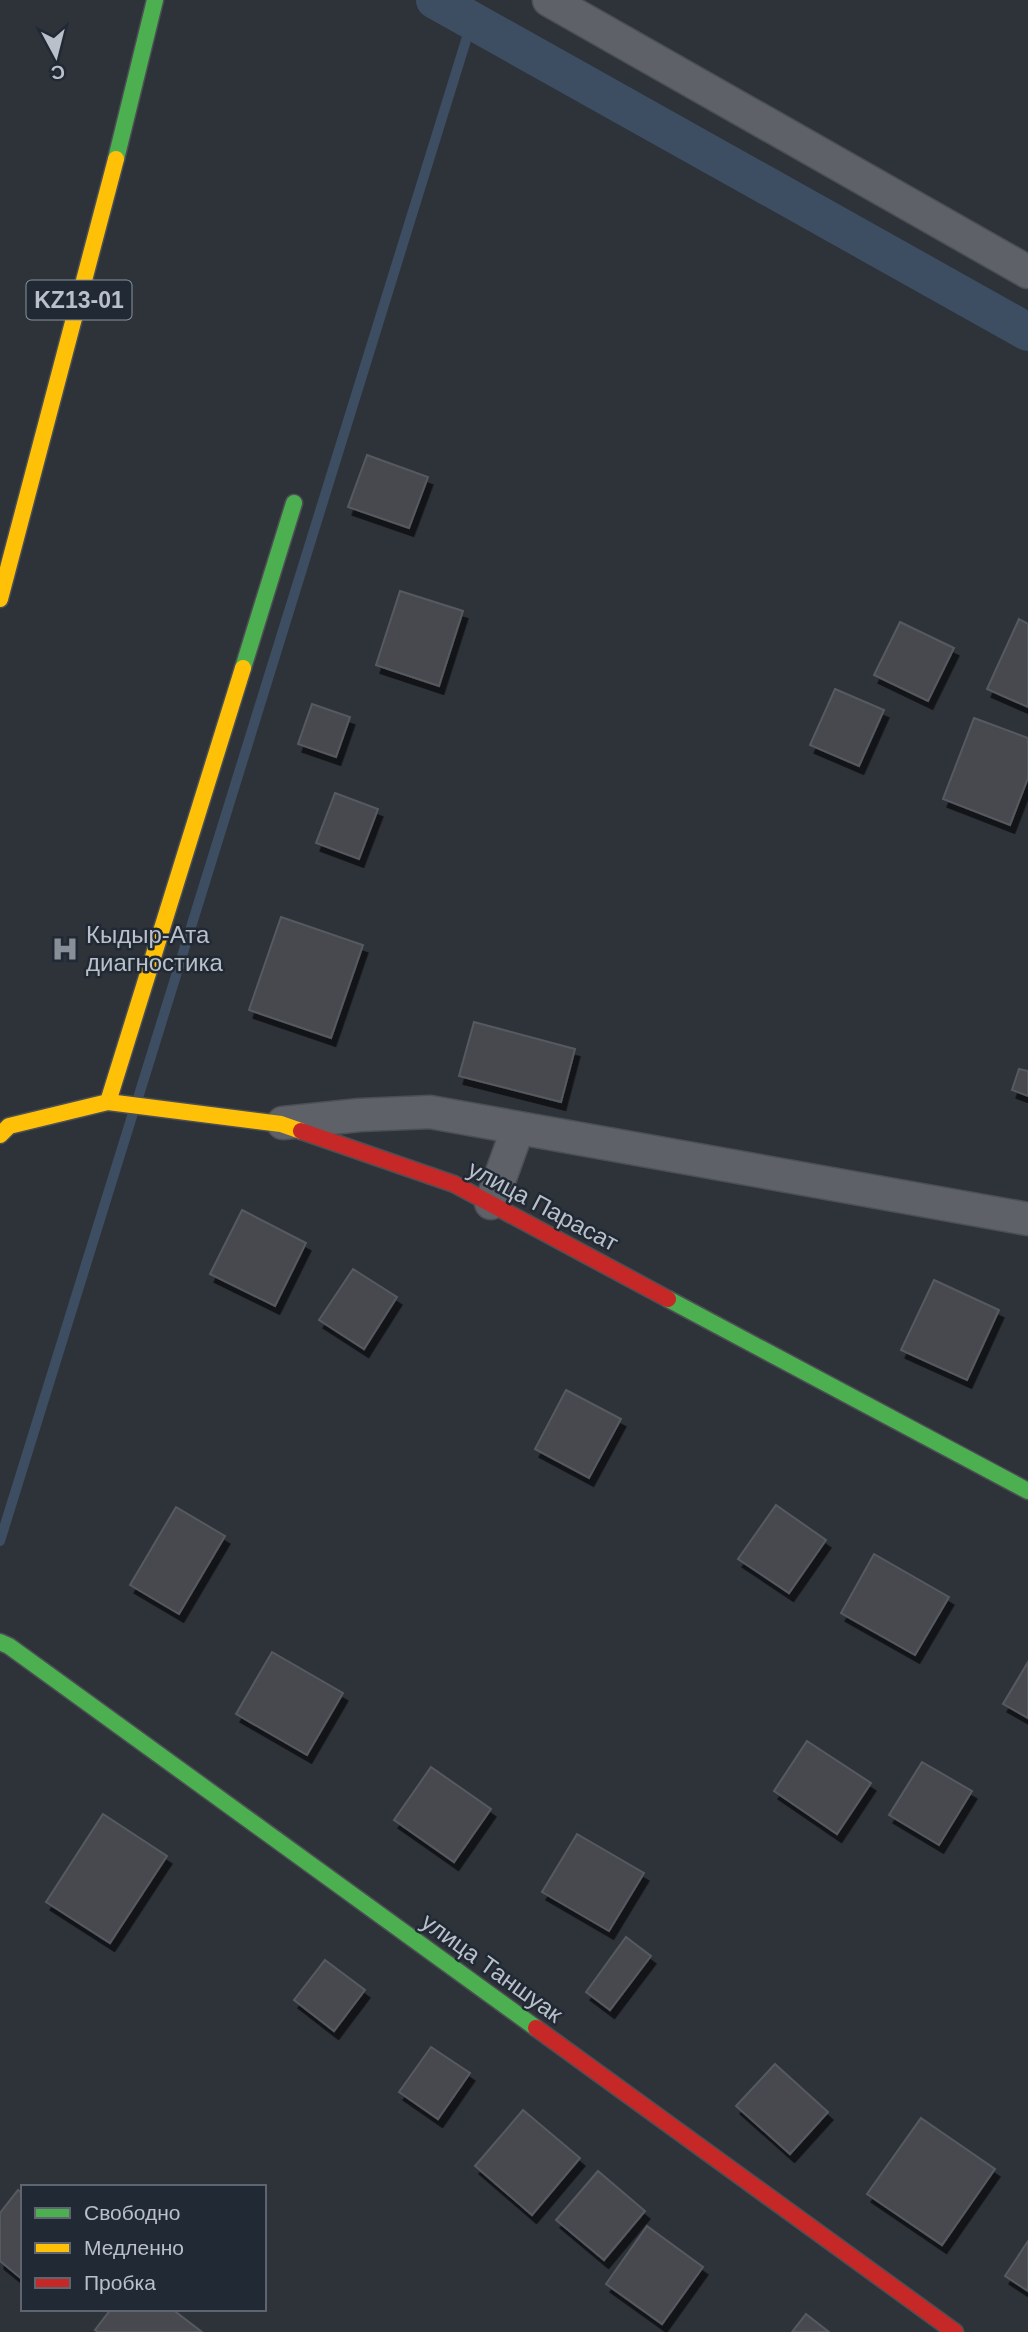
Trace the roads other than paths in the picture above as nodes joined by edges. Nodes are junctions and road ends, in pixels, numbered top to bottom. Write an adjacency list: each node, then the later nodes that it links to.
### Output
1 (155, 0): 5 (street, KZ13-01)
2 (549, 0): 3 (street)
3 (1028, 272)
4 (294, 503): 6 (street)
5 (1, 592)
6 (113, 1103): 7 (street, улица Парасат); 9 (street, улица Парасат)
7 (281, 1124): 8 (street); 10 (street, улица Парасат)
8 (519, 1128): 10 (street); 11 (street)
9 (0, 1135)
10 (491, 1203): 12 (street, улица Парасат)
11 (1028, 1219)
12 (1028, 1491)
13 (0, 1642): 14 (street, улица Таншуак)
14 (956, 2332)

